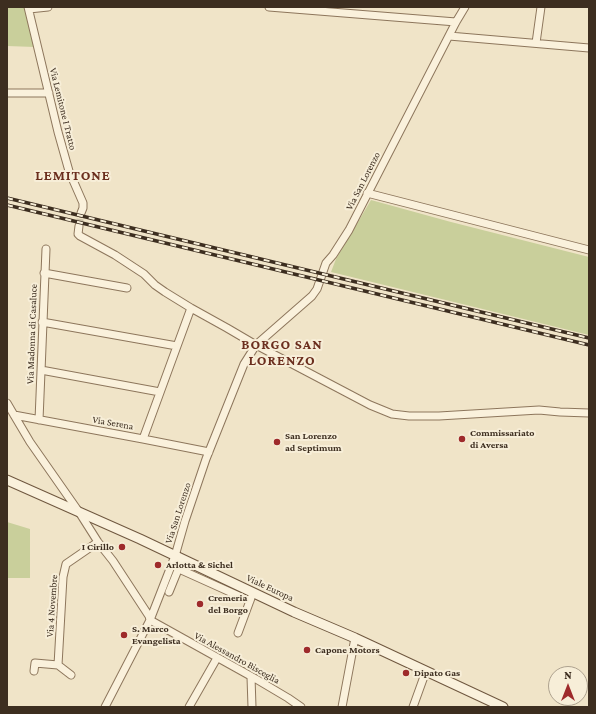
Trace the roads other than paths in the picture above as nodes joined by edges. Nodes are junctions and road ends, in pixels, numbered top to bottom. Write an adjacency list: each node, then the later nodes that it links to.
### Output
1 (48, 7): 5 (street)
2 (269, 7): 6 (street)
3 (465, 7): 6 (street, Via San Lorenzo)
4 (541, 7): 8 (street)
5 (28, 8): 11 (street, Via Lemitone I Tratto)
6 (456, 22): 7 (street, Via San Lorenzo)
7 (450, 36): 8 (street); 12 (street, Via San Lorenzo)
8 (536, 43): 9 (street)
9 (589, 48)
10 (7, 93): 11 (street)
11 (49, 93): 13 (street, Via Lemitone I Tratto)
12 (367, 193): 16 (street); 21 (street, Via San Lorenzo)
13 (81, 213)
14 (79, 226): 19 (street)
15 (46, 249): 17 (street, Via Madonna di Casaluce)
16 (589, 250)
17 (44, 273): 18 (street); 20 (street, Via Madonna di Casaluce)
18 (127, 288)
19 (191, 308): 21 (street); 22 (street)
20 (42, 322): 22 (street); 23 (street, Via Madonna di Casaluce)
21 (256, 345): 26 (street); 30 (street, Via San Lorenzo)
22 (177, 346): 24 (street)
23 (41, 370): 24 (street); 28 (street, Via Madonna di Casaluce)
24 (160, 392): 29 (street)
25 (7, 403): 27 (street)
26 (589, 413)
27 (14, 416): 28 (street, Via Serena); 32 (street)
28 (39, 420): 29 (street, Via Serena)
29 (143, 439): 30 (street, Via Serena)
30 (209, 452): 34 (street, Via San Lorenzo)
31 (7, 480): 32 (main road, Viale Europa)
32 (79, 512): 33 (street); 34 (main road, Viale Europa)
33 (98, 542): 38 (street); 42 (street, Via 4 Novembre)
34 (179, 558): 35 (street); 37 (main road, Viale Europa); 38 (street, Via San Lorenzo)
35 (178, 569): 36 (street); 37 (street)
36 (170, 592)
37 (251, 597): 39 (street); 40 (main road, Viale Europa)
38 (150, 620): 41 (street, Via Alessandro Bisceglia); 48 (street, Via San Lorenzo)
39 (238, 633)
40 (355, 638): 44 (main road, Viale Europa); 52 (street)
41 (217, 658): 46 (street, Via Alessandro Bisceglia); 49 (street)
42 (58, 665): 43 (street); 45 (street)
43 (34, 671)
44 (426, 671): 47 (main road, Viale Europa); 53 (street)
45 (71, 675)
46 (252, 677): 50 (street); 51 (street, Via Alessandro Bisceglia)
47 (488, 704): 54 (main road, Viale Europa)
48 (105, 707)
49 (189, 707)
50 (252, 707)
51 (301, 707)
52 (342, 707)
53 (413, 707)
54 (502, 707)

